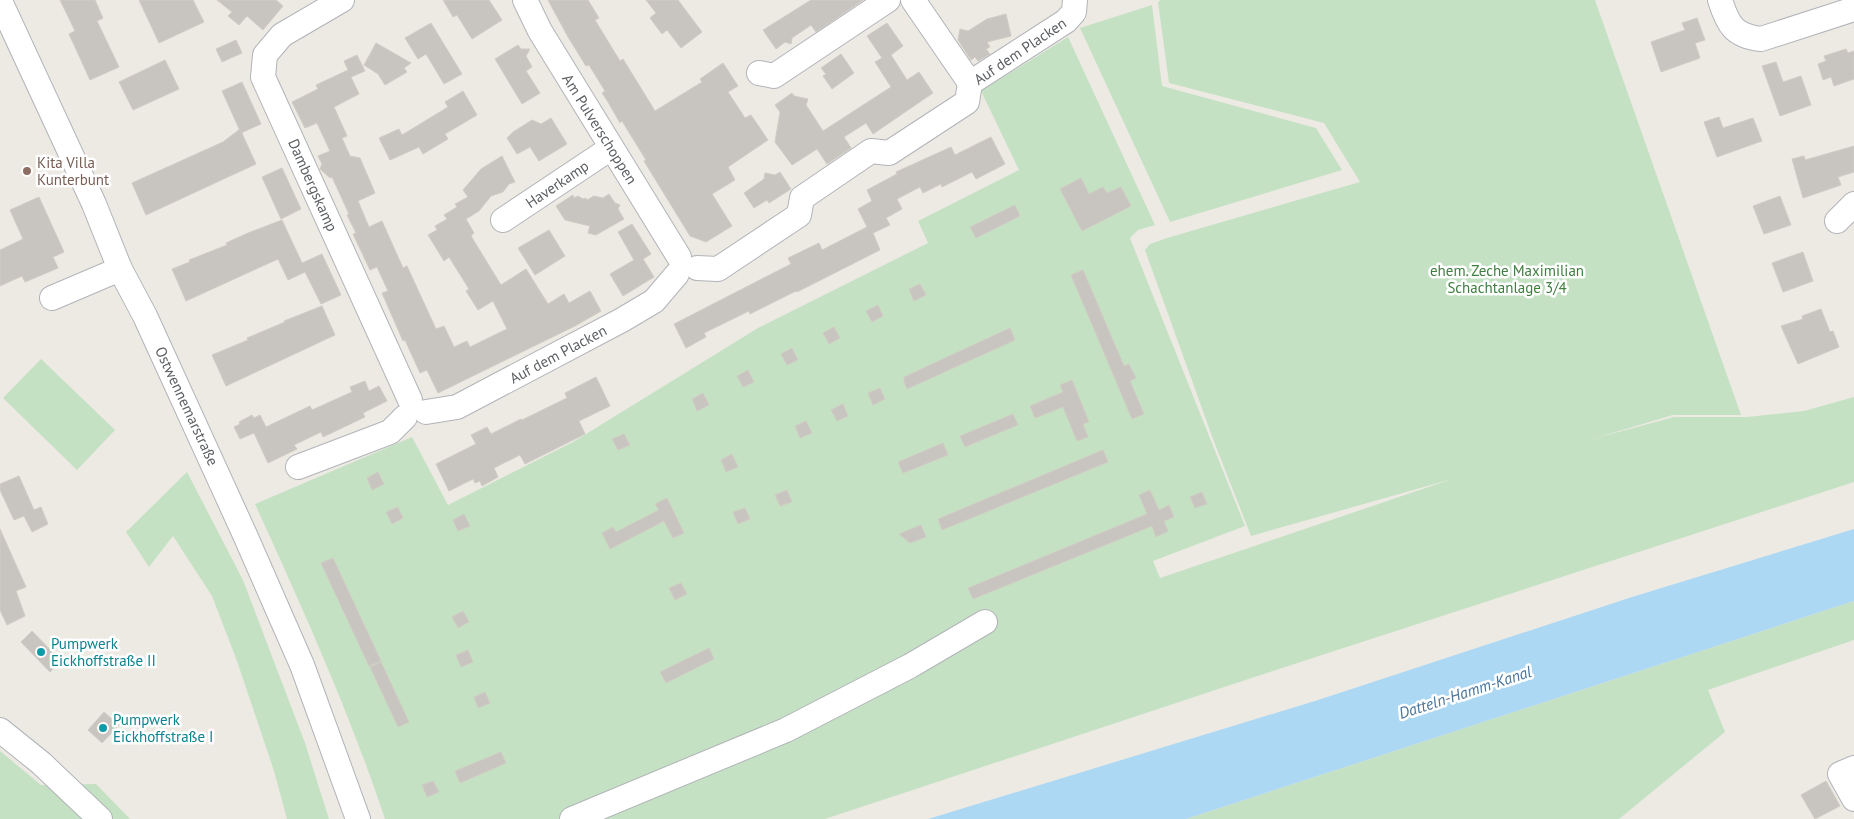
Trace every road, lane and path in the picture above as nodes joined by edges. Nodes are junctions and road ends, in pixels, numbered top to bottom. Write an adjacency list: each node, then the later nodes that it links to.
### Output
1 (342, 0): 18 (street, Dambergskamp)
2 (526, 0): 11 (street, Am Pulverschoppen)
3 (888, 0): 9 (street)
4 (912, 0): 10 (street)
5 (1075, 0): 10 (street, Auf dem Placken)
6 (1720, 0): 8 (street)
7 (0, 1): 16 (street, Ostwennemarstraße)
8 (1854, 9)
9 (759, 72)
10 (970, 84): 15 (street, Auf dem Placken)
11 (611, 148): 13 (street, Haverkamp); 15 (street, Am Pulverschoppen)
12 (1854, 204): 14 (street)
13 (502, 220)
14 (1837, 221)
15 (684, 266): 18 (street, Auf dem Placken)
16 (120, 269): 17 (street); 25 (street, Ostwennemarstraße)
17 (52, 298)
18 (414, 410): 19 (street)
19 (298, 467)
20 (985, 622): 26 (street)
21 (0, 730): 24 (street)
22 (1854, 768): 23 (street)
23 (1854, 799)
24 (100, 819)
25 (358, 819)
26 (572, 819)

